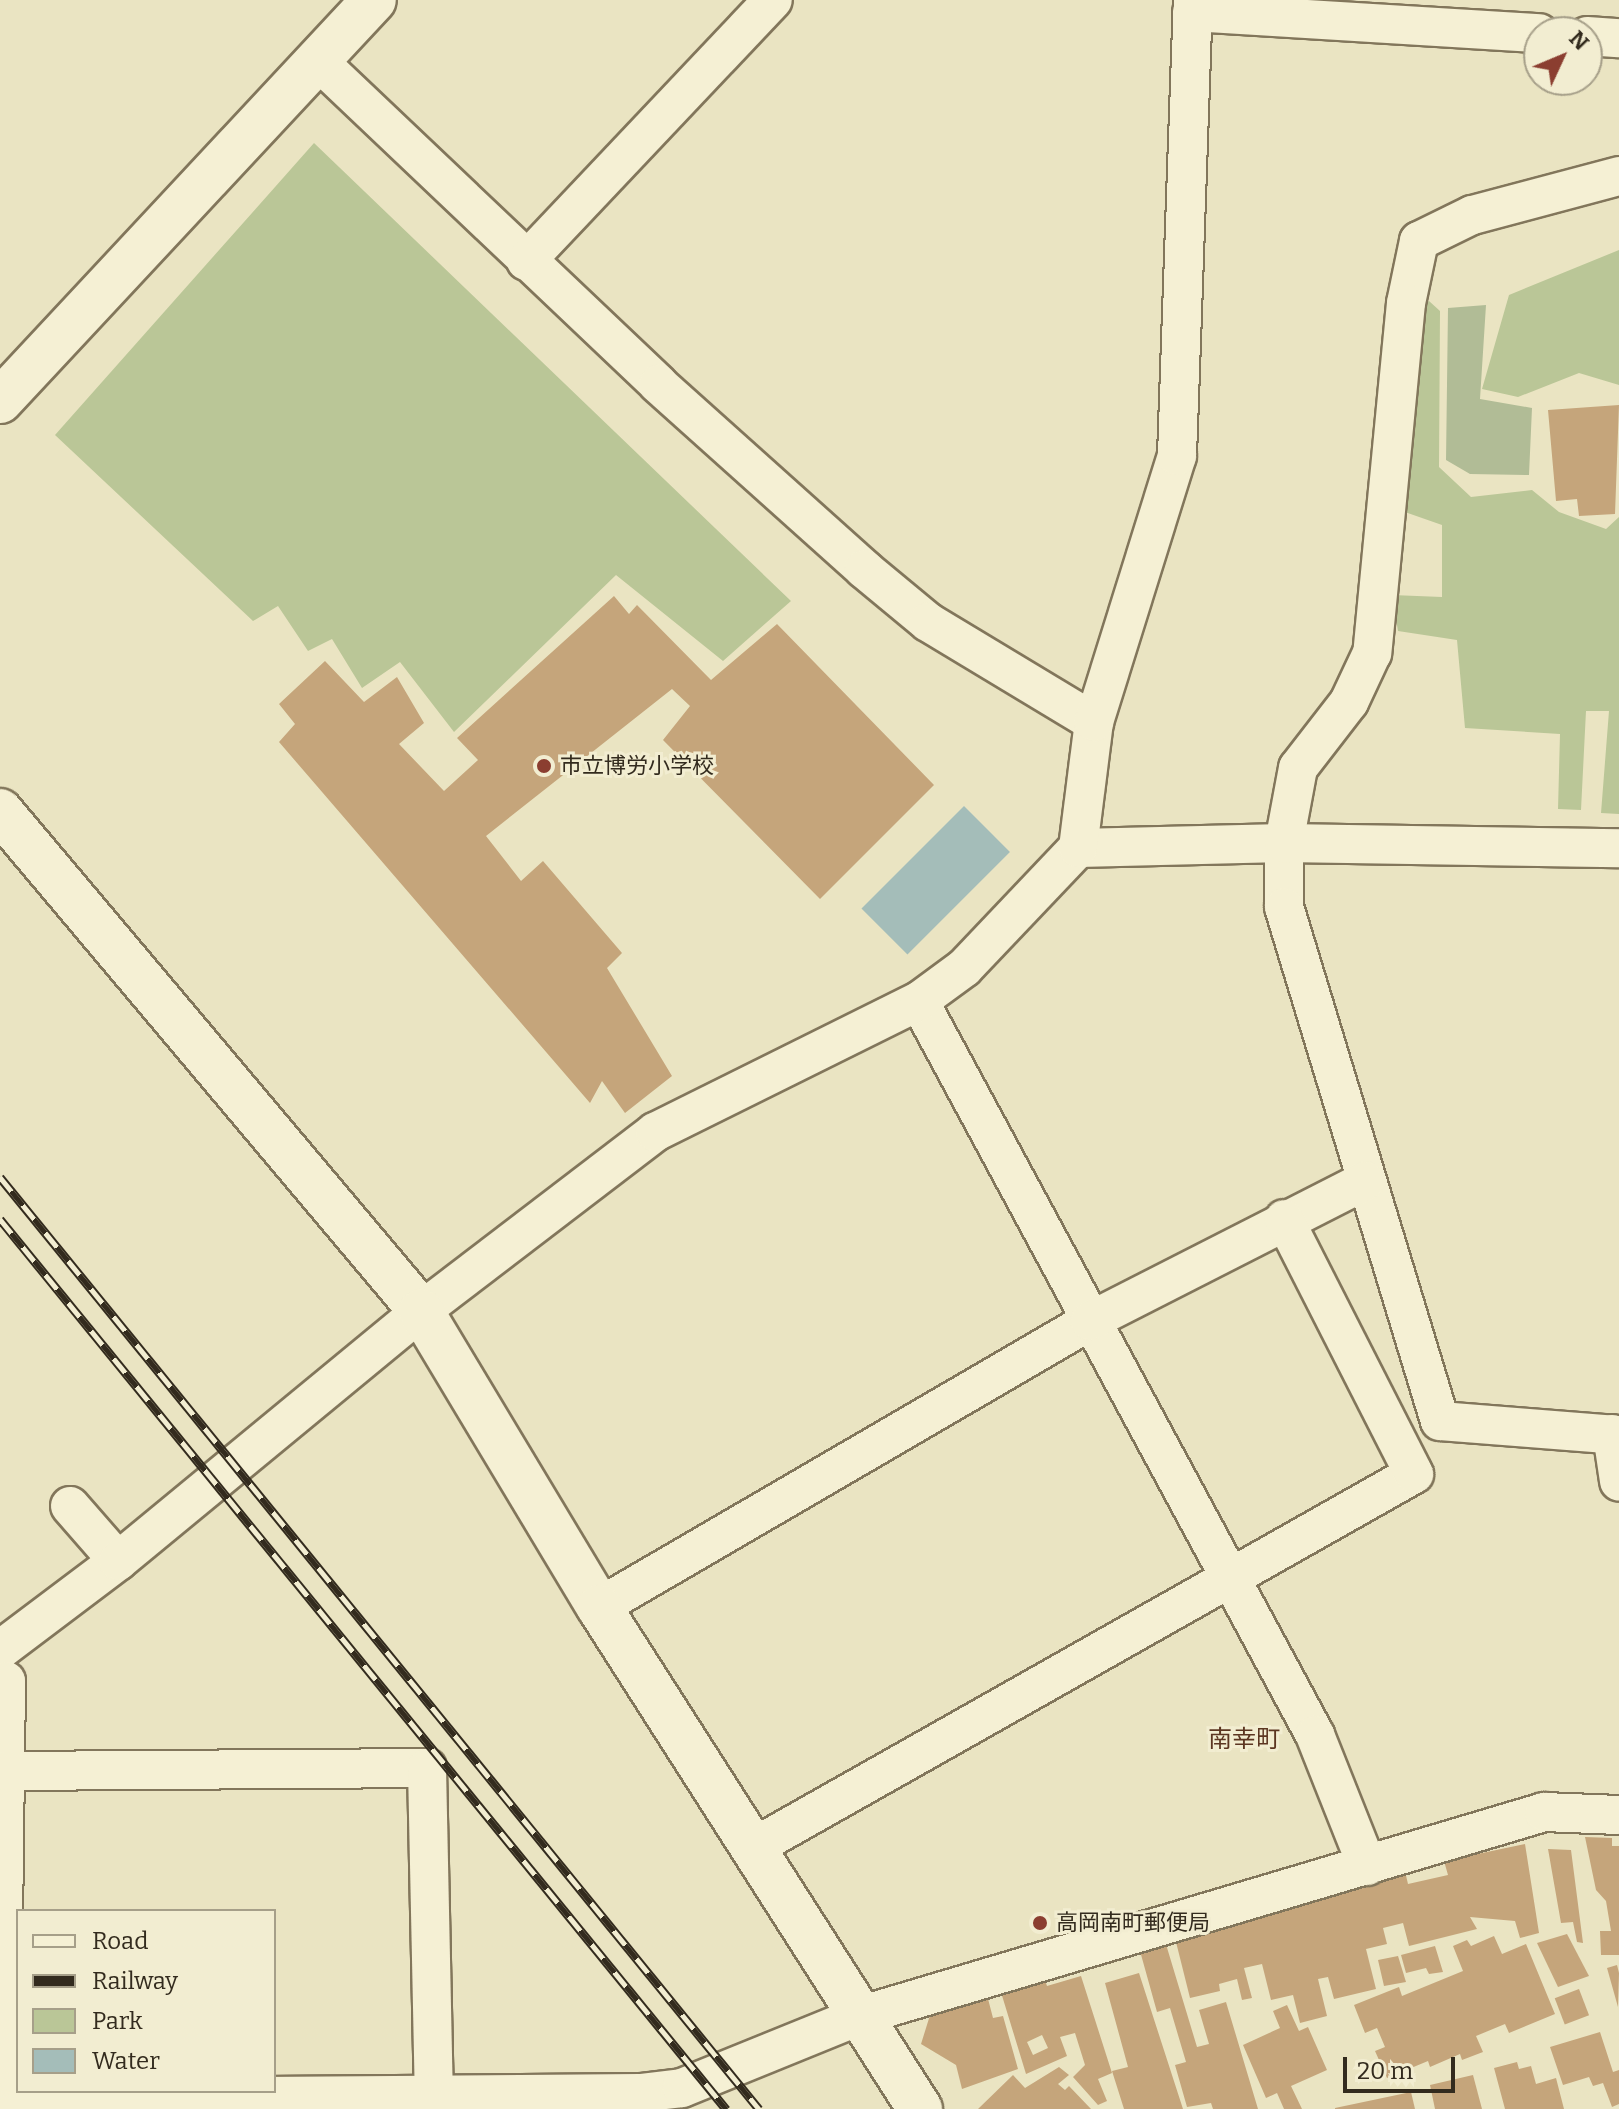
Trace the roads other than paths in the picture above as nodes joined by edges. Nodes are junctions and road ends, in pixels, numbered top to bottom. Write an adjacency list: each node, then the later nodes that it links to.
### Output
1 (374, 0): 5 (street)
2 (773, 0): 7 (street)
3 (1193, 6): 4 (street); 9 (street)
4 (1523, 32)
5 (316, 59): 7 (street); 8 (street)
6 (1619, 176): 11 (street)
7 (526, 261): 9 (street)
8 (0, 401)
9 (1094, 722): 12 (street)
10 (0, 811): 17 (street)
11 (1284, 843): 12 (street); 13 (street); 15 (street)
12 (1078, 848): 14 (street)
13 (1619, 848)
14 (919, 1001): 17 (street); 18 (street)
15 (1365, 1181): 16 (street); 19 (street)
16 (1284, 1219): 18 (street); 23 (street)
17 (421, 1311): 22 (street); 24 (street)
18 (1090, 1321): 23 (street); 24 (street)
19 (1616, 1434): 20 (street)
20 (1619, 1481)
21 (70, 1506): 22 (street)
22 (118, 1561): 25 (street)
23 (1232, 1582): 29 (street); 30 (street)
24 (599, 1607): 29 (street)
25 (0, 1650)
26 (0, 1677): 27 (street)
27 (5, 1771): 32 (street); 33 (street)
28 (1619, 1815): 30 (street)
29 (754, 1847): 31 (street)
30 (1367, 1866): 31 (street)
31 (859, 2016): 34 (street); 36 (street)
32 (434, 2095): 33 (street); 34 (street)
33 (0, 2098): 35 (street)
34 (640, 2101)
35 (1, 2109)
36 (920, 2109)

